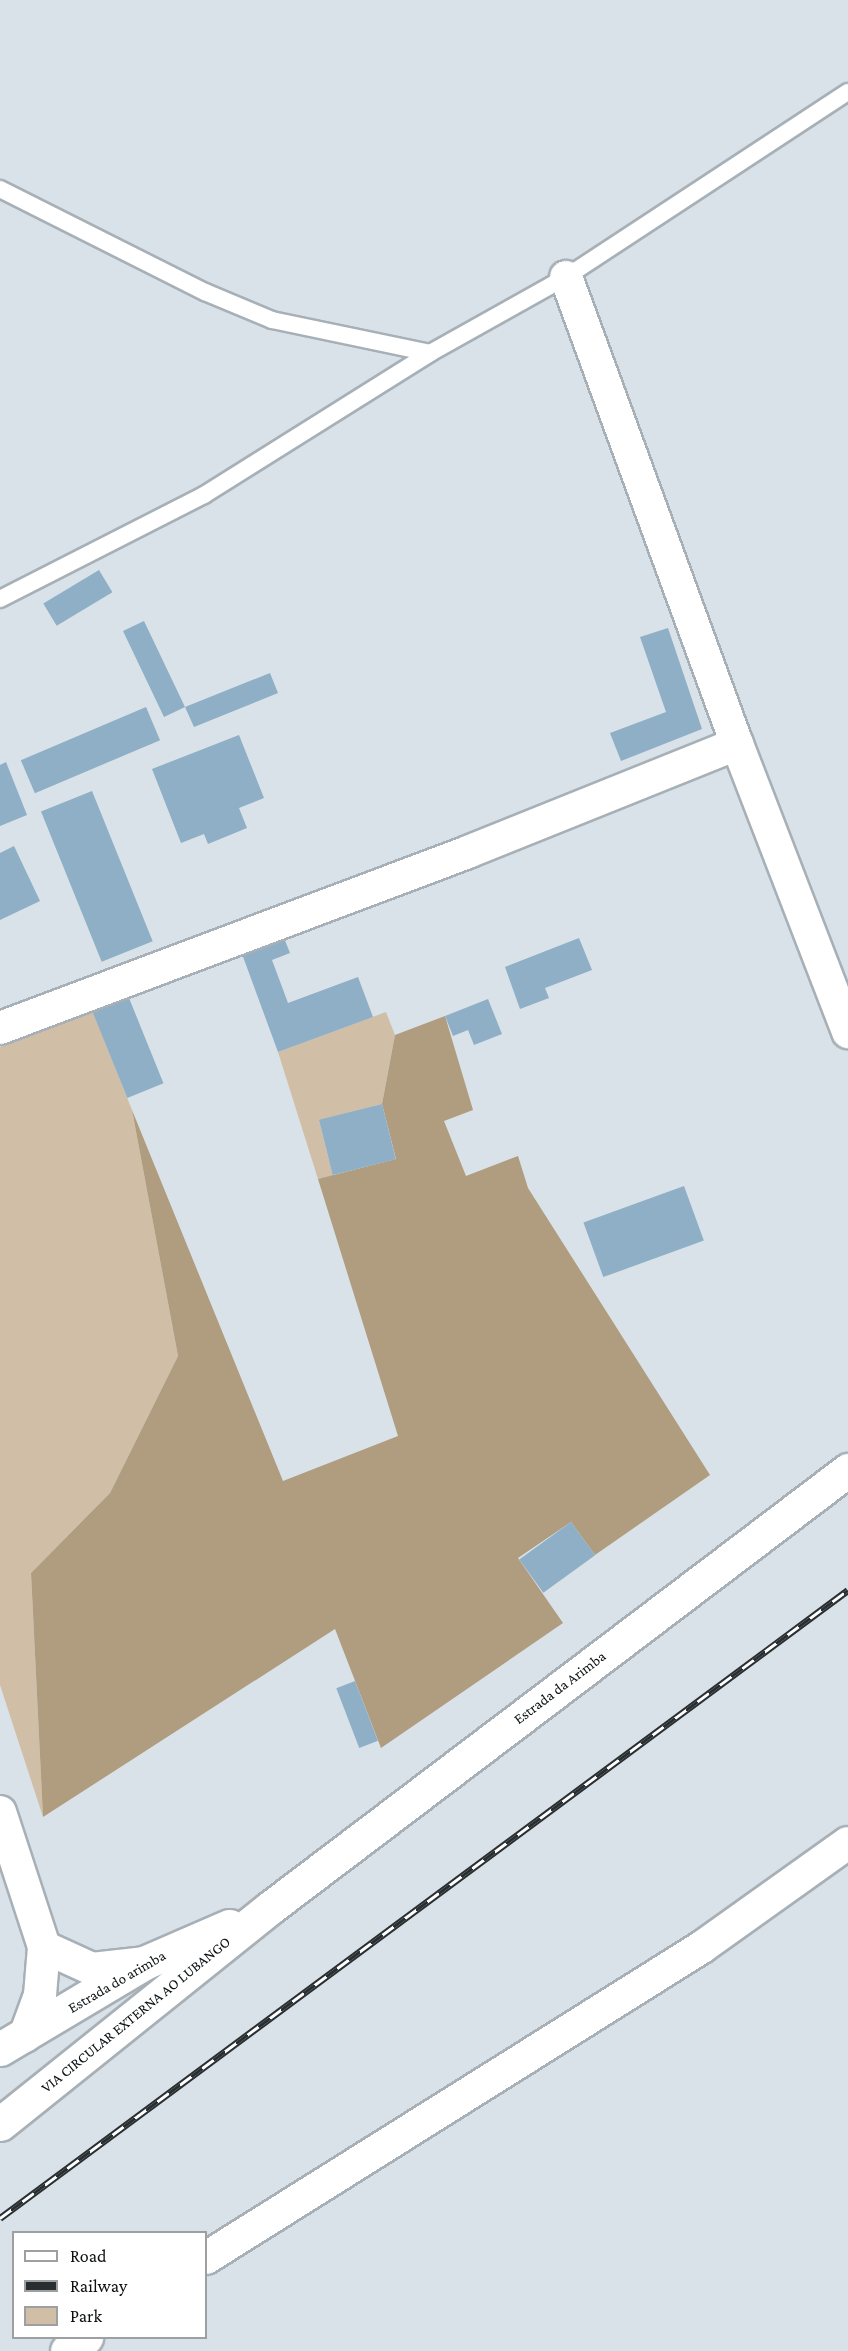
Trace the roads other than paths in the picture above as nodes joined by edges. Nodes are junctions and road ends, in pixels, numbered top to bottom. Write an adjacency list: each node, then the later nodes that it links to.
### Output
1 (848, 93): 3 (lane)
2 (0, 189): 4 (lane)
3 (566, 277): 4 (lane); 6 (street)
4 (430, 353): 5 (lane)
5 (0, 599)
6 (737, 744): 7 (street); 8 (street)
7 (0, 1028)
8 (848, 1032)
9 (848, 1470): 12 (main road, Estrada da Arimba)
10 (0, 1812): 13 (street)
11 (848, 1843): 17 (street)
12 (271, 1907): 14 (main road, Estrada do arimba); 16 (main road, VIA CIRCULAR EXTERNA AO LUBANGO)
13 (44, 1947): 14 (street); 15 (street)
14 (144, 1963): 15 (main road, Estrada do arimba)
15 (12, 2043)
16 (0, 2124)
17 (207, 2257)
18 (84, 2339): 19 (street)
19 (67, 2351)

